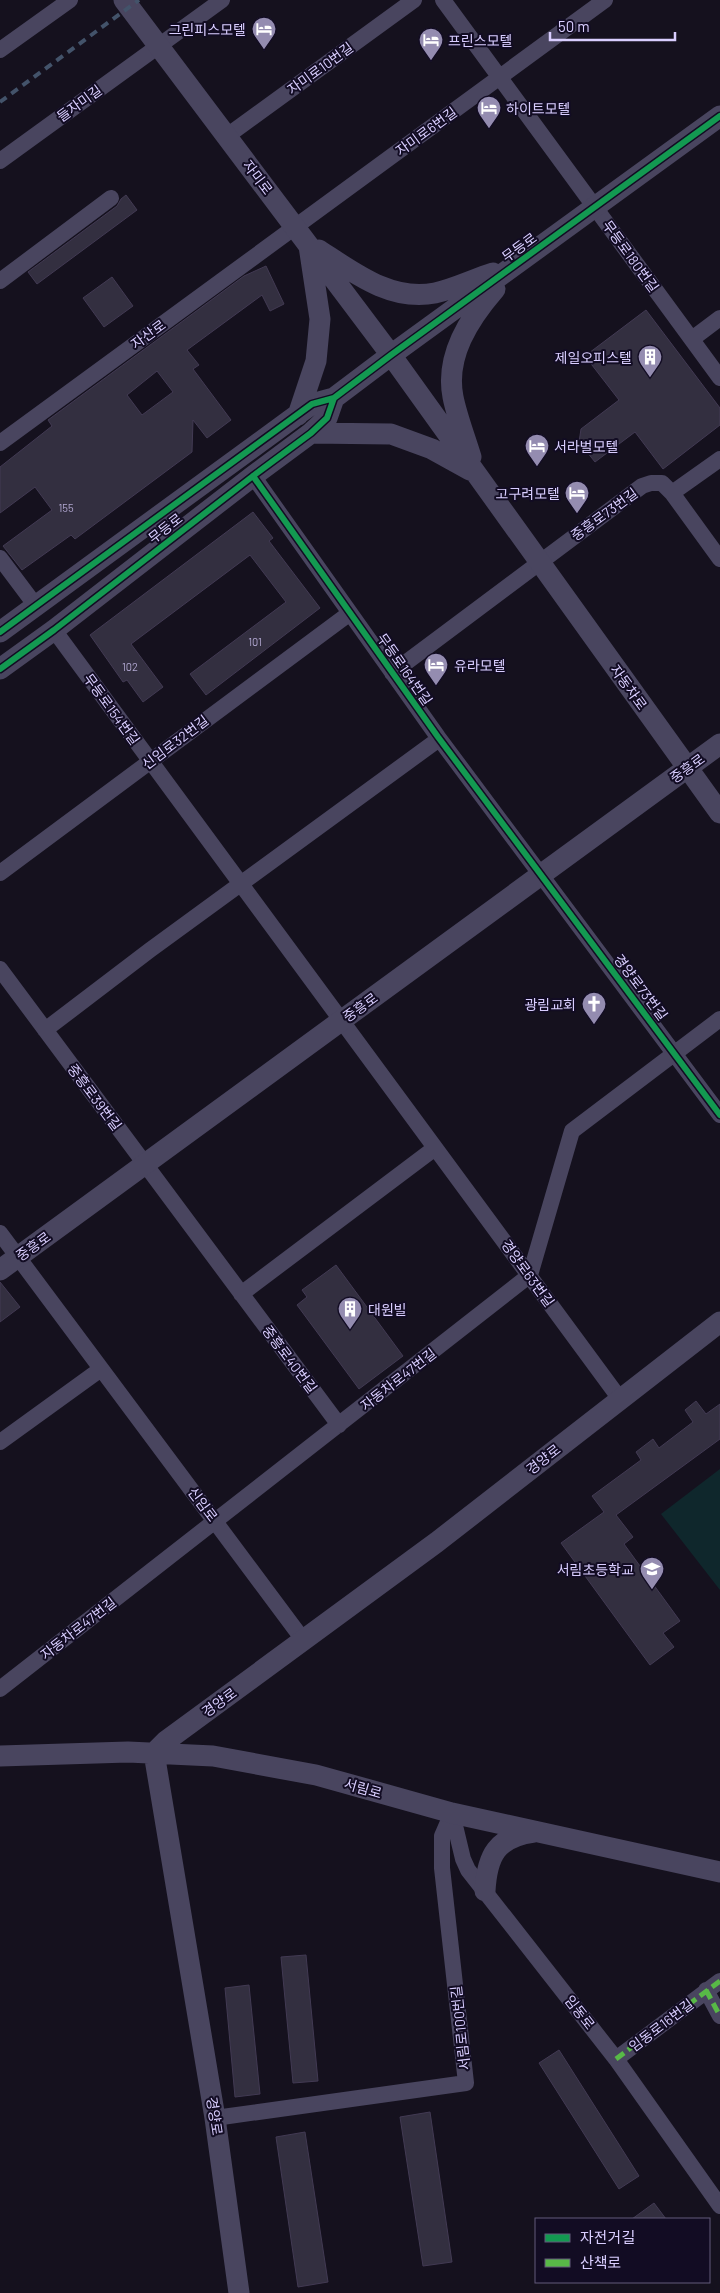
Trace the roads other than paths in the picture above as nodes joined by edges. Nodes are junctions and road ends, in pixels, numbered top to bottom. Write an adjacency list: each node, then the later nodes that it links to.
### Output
1 (70, 0): 8 (street)
2 (124, 0): 7 (street, 자미로)
3 (222, 0): 7 (street, 들자미길)
4 (414, 0): 11 (street, 자미로10번길)
5 (443, 0): 9 (street, 무등로180번길)
6 (605, 0): 9 (street, 자미로6번길)
7 (157, 46): 11 (street, 자미로); 12 (street, 들자미길)
8 (0, 50)
9 (499, 77): 14 (street, 무등로180번길); 15 (street, 자미로6번길)
10 (720, 116): 14 (street, 무등로)
11 (227, 136): 15 (street, 자미로)
12 (0, 161)
13 (111, 198): 18 (street)
14 (595, 207): 17 (street, 무등로); 20 (street, 무등로180번길)
15 (296, 226): 16 (street, 자미로); 26 (street, 자산로)
16 (308, 243): 17 (street); 21 (street, 자미로); 24 (street)
17 (516, 265): 21 (street, 무등로); 28 (street)
18 (0, 281)
19 (720, 318): 20 (street)
20 (692, 339): 22 (street, 무등로180번길)
21 (391, 355): 23 (street, 무등로); 28 (street, 자동차로)
22 (720, 378)
23 (334, 398): 24 (street, 무등로); 25 (street, 무등로)
24 (298, 415): 34 (street, 무등로)
25 (311, 433): 28 (street); 29 (street, 무등로)
26 (0, 443)
27 (720, 459): 30 (street)
28 (476, 474): 33 (street, 자동차로)
29 (252, 476): 35 (street, 무등로164번길); 36 (street, 무등로)
30 (672, 493): 32 (street, 중흥로73번길); 33 (street, 중흥로73번길)
31 (0, 558): 34 (street)
32 (720, 559)
33 (539, 561): 39 (street); 43 (street, 자동차로)
34 (36, 606): 37 (street, 무등로)
35 (350, 613): 39 (street, 무등로164번길); 42 (street, 신임로32번길)
36 (54, 630): 38 (street, 무등로); 42 (street, 무등로154번길)
37 (0, 632)
38 (0, 668)
39 (392, 672): 40 (street, 무등로164번길)
40 (439, 739): 46 (street, 무등로164번길); 47 (street)
41 (720, 744): 43 (street, 중흥로)
42 (150, 761): 45 (street, 신임로32번길); 47 (street, 무등로154번길)
43 (688, 767): 44 (street, 자동차로); 46 (street, 중흥로)
44 (720, 813)
45 (0, 873)
46 (540, 875): 50 (street, 중흥로); 52 (street, 경양로73번길)
47 (240, 884): 50 (street, 무등로154번길); 51 (street)
48 (0, 969): 51 (street, 중흥로39번길)
49 (720, 1019): 52 (street)
50 (341, 1021): 54 (street, 경양로63번길); 55 (street, 중흥로)
51 (45, 1030): 55 (street, 중흥로39번길)
52 (675, 1052): 53 (street, 경양로73번길); 59 (street)
53 (720, 1115)
54 (435, 1148): 59 (street, 경양로63번길); 60 (street)
55 (145, 1164): 57 (street, 중흥로); 60 (street, 중흥로40번길)
56 (0, 1233): 57 (street, 신임로)
57 (18, 1257): 58 (street, 중흥로); 62 (street, 신임로)
58 (0, 1270)
59 (530, 1276): 63 (street, 경양로63번길); 64 (street, 자동차로47번길)
60 (241, 1294): 64 (street, 중흥로40번길)
61 (720, 1322): 63 (street, 경양로)
62 (101, 1369): 65 (street); 66 (street, 신임로)
63 (620, 1399): 67 (street, 경양로)
64 (339, 1424): 66 (street, 자동차로47번길)
65 (0, 1442)
66 (216, 1521): 67 (street, 신임로); 68 (street, 자동차로47번길)
67 (304, 1641): 69 (street, 경양로)
68 (0, 1689)
69 (154, 1752): 70 (street, 서림로); 71 (street, 서림로); 79 (street, 경양로)
70 (0, 1755)
71 (452, 1813): 72 (street, 서림로); 74 (street, 임동로); 79 (street, 서림로100번길)
72 (535, 1832): 73 (street, 서림로); 74 (street)
73 (720, 1872)
74 (485, 1891): 78 (street, 임동로)
75 (720, 1981): 76 (street, 임동로16번길)
76 (706, 1990): 77 (street, 임동로16번길); 78 (street, 임동로16번길)
77 (720, 2016)
78 (616, 2059): 80 (street, 임동로)
79 (215, 2118): 81 (street, 경양로)
80 (720, 2206)
81 (239, 2293)

